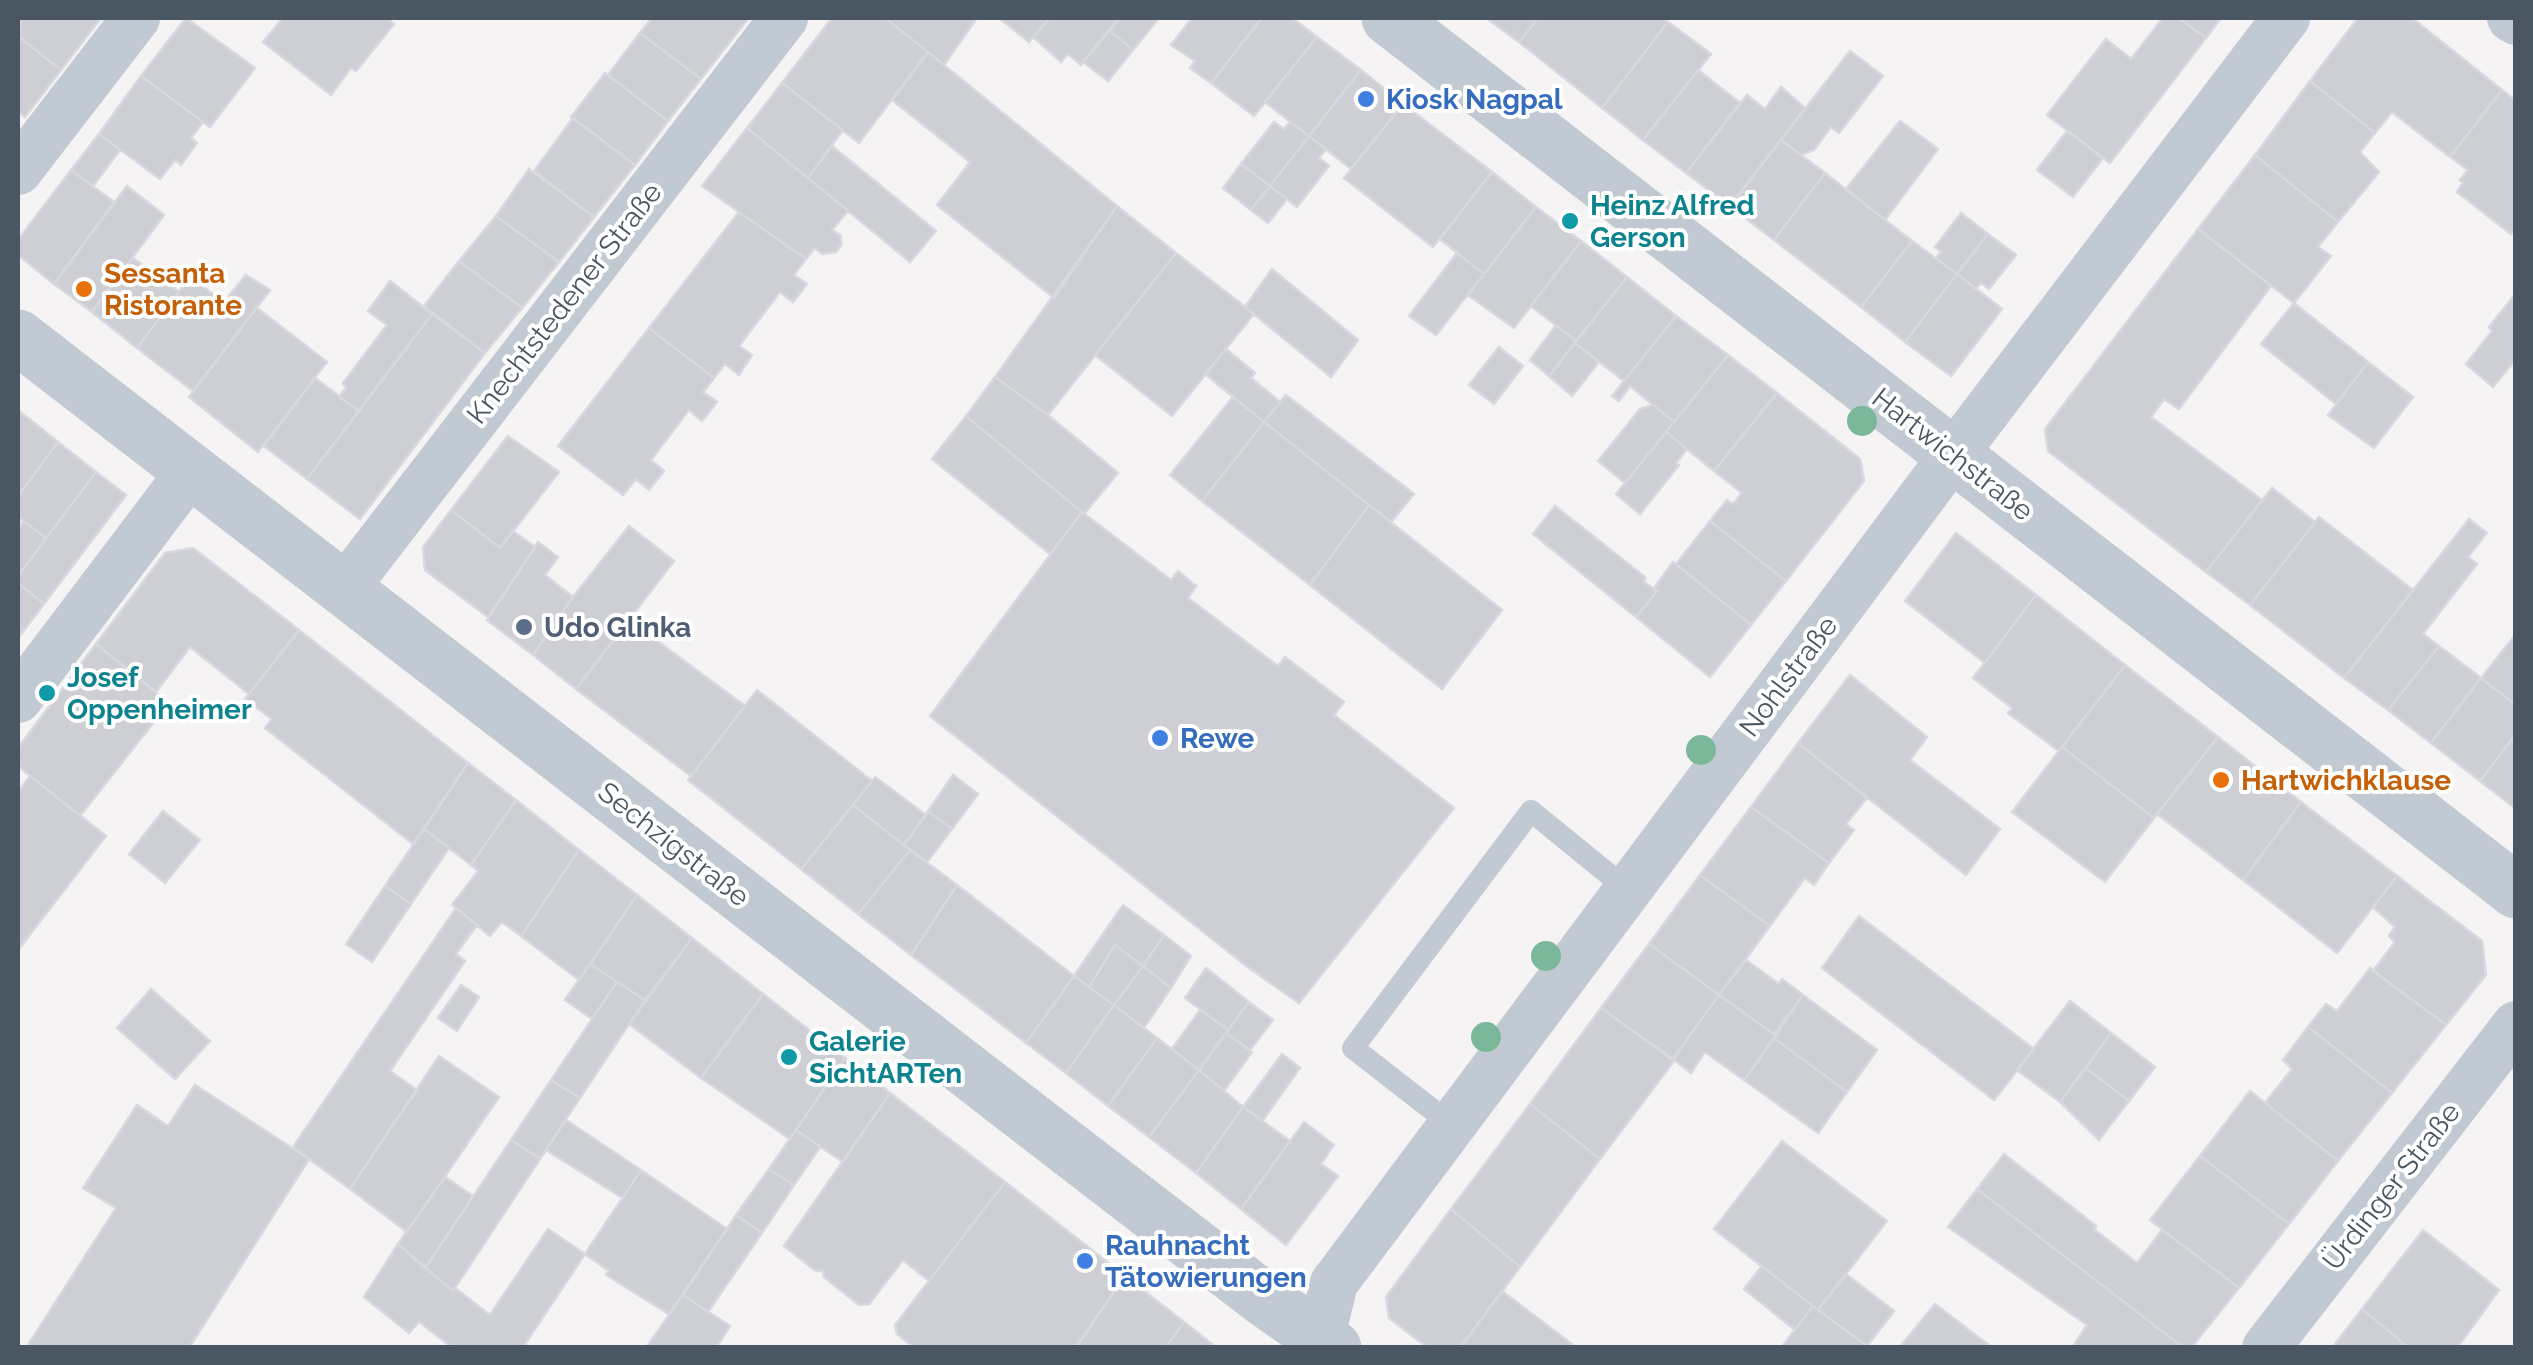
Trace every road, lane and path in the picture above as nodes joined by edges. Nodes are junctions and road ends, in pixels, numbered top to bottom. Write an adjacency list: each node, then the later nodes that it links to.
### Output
1 (136, 18): 5 (street)
2 (784, 18): 9 (street, Knechtstedener Straße)
3 (1389, 18): 7 (street, Hartwichstraße)
4 (2286, 18): 7 (street, Nohlstraße)
5 (18, 171)
6 (18, 336): 8 (street, Sechzigstraße)
7 (1954, 454): 11 (street, Nohlstraße); 12 (street, Hartwichstraße)
8 (190, 472): 9 (street, Sechzigstraße); 10 (street)
9 (344, 589): 15 (street, Sechzigstraße)
10 (18, 699)
11 (1628, 890): 14 (street, Nohlstraße); 14 (lane)
12 (2516, 891)
13 (2516, 1026): 16 (street, Ürdinger Straße)
14 (1452, 1125): 15 (street, Nohlstraße)
15 (1324, 1345)
16 (2266, 1348)

